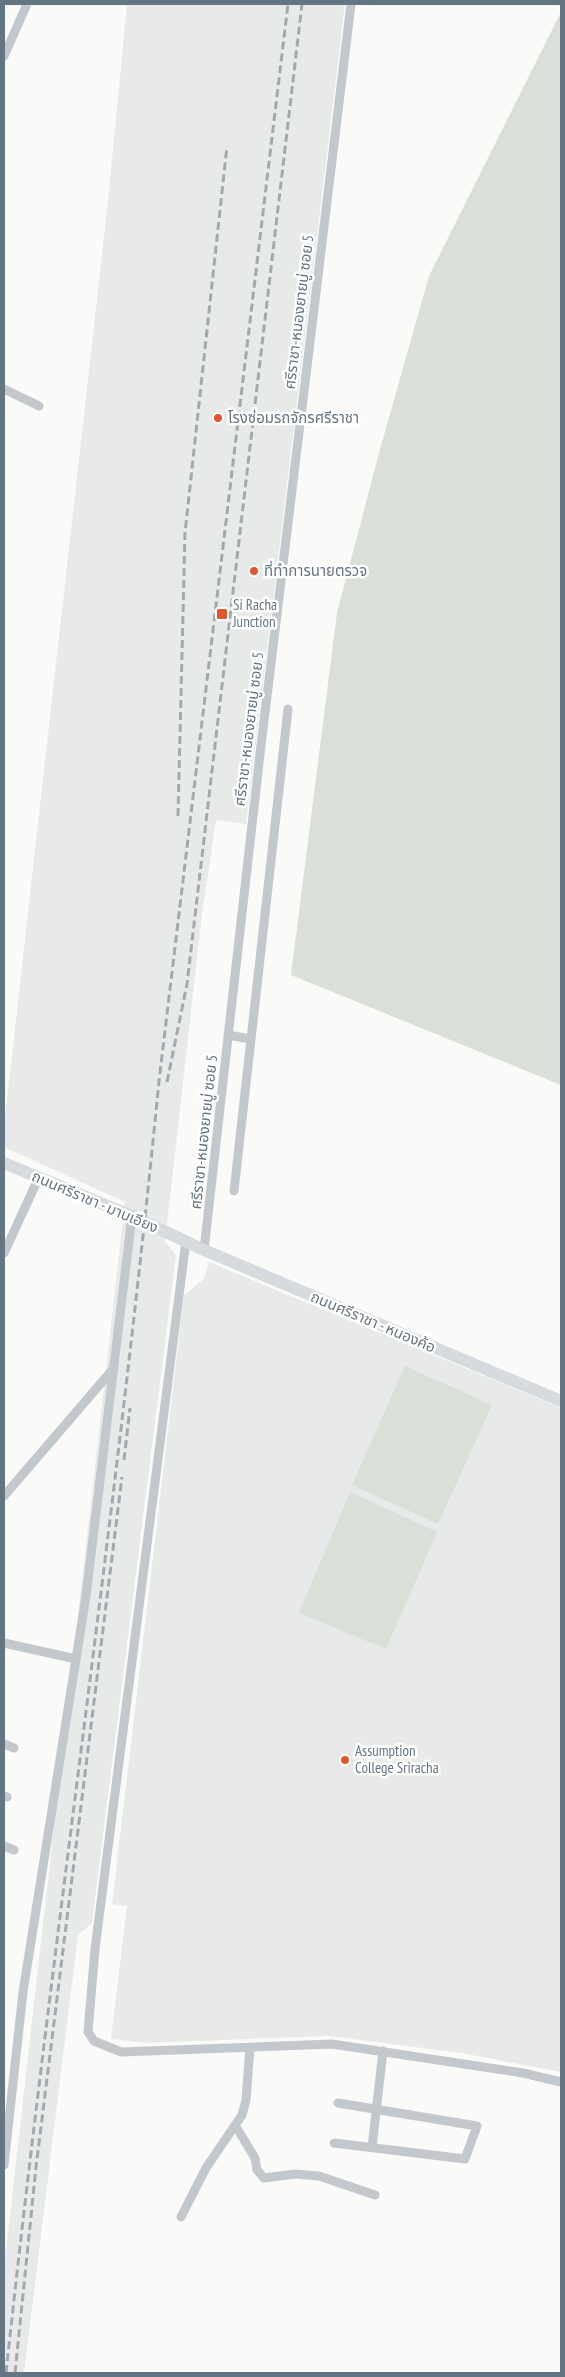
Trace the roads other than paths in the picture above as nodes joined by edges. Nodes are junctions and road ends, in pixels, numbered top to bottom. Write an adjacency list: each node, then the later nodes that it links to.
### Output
1 (27, 4): 3 (street)
2 (351, 4): 8 (street, ศรีราชา-หนองยายบู่ ซอย 5)
3 (6, 47): 4 (street)
4 (4, 56)
5 (4, 389): 6 (street)
6 (39, 406)
7 (288, 710): 9 (street)
8 (228, 1035): 9 (street); 15 (street, ศรีราชา-หนองยายบู่ ซอย 5)
9 (250, 1039): 12 (street)
10 (4, 1163): 11 (main road, ถนนศรีราชา - มาบเอียง)
11 (39, 1177): 13 (main road, ถนนศรีราชา - มาบเอียง); 16 (street)
12 (234, 1191)
13 (132, 1216): 14 (main road, ถนนศรีราชา - มาบเอียง); 17 (street)
14 (186, 1241): 15 (main road, ถนนศรีราชา - หนองค้อ); 26 (street)
15 (204, 1250): 18 (main road, ถนนศรีราชา - หนองค้อ)
16 (4, 1253)
17 (114, 1368): 19 (street); 21 (street)
18 (561, 1401)
19 (4, 1496)
20 (5, 1646): 21 (street)
21 (76, 1659): 34 (street)
22 (4, 1744): 23 (street)
23 (14, 1748)
24 (4, 1846): 25 (street)
25 (14, 1850)
26 (250, 2047): 27 (street); 31 (street)
27 (384, 2051): 28 (street); 30 (street)
28 (561, 2082)
29 (338, 2103): 30 (street)
30 (376, 2108): 33 (street); 33 (street)
31 (235, 2125): 35 (street); 36 (street)
32 (334, 2143): 33 (street)
33 (372, 2146)
34 (4, 2165)
35 (375, 2195)
36 (181, 2217)

